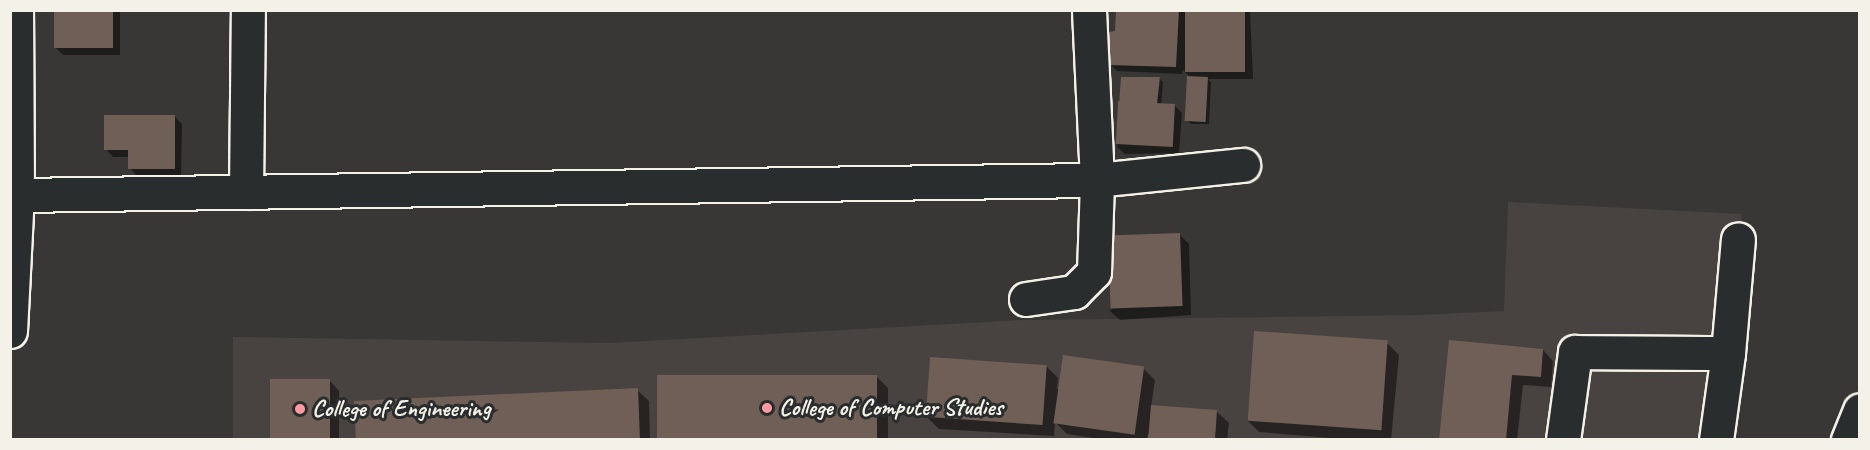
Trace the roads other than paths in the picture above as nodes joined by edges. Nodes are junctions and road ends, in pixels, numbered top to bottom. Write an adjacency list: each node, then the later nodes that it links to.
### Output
1 (16, 10): 7 (street)
2 (248, 10): 6 (street)
3 (1089, 10): 5 (street)
4 (1243, 165): 5 (street)
5 (1097, 180): 6 (street); 9 (street)
6 (246, 192): 7 (street)
7 (18, 195): 10 (street)
8 (1738, 239): 11 (street)
9 (1026, 299)
10 (10, 331)
11 (1728, 353): 13 (street); 14 (street)
12 (1860, 410): 15 (street)
13 (1563, 440)
14 (1716, 440)
15 (1848, 440)

